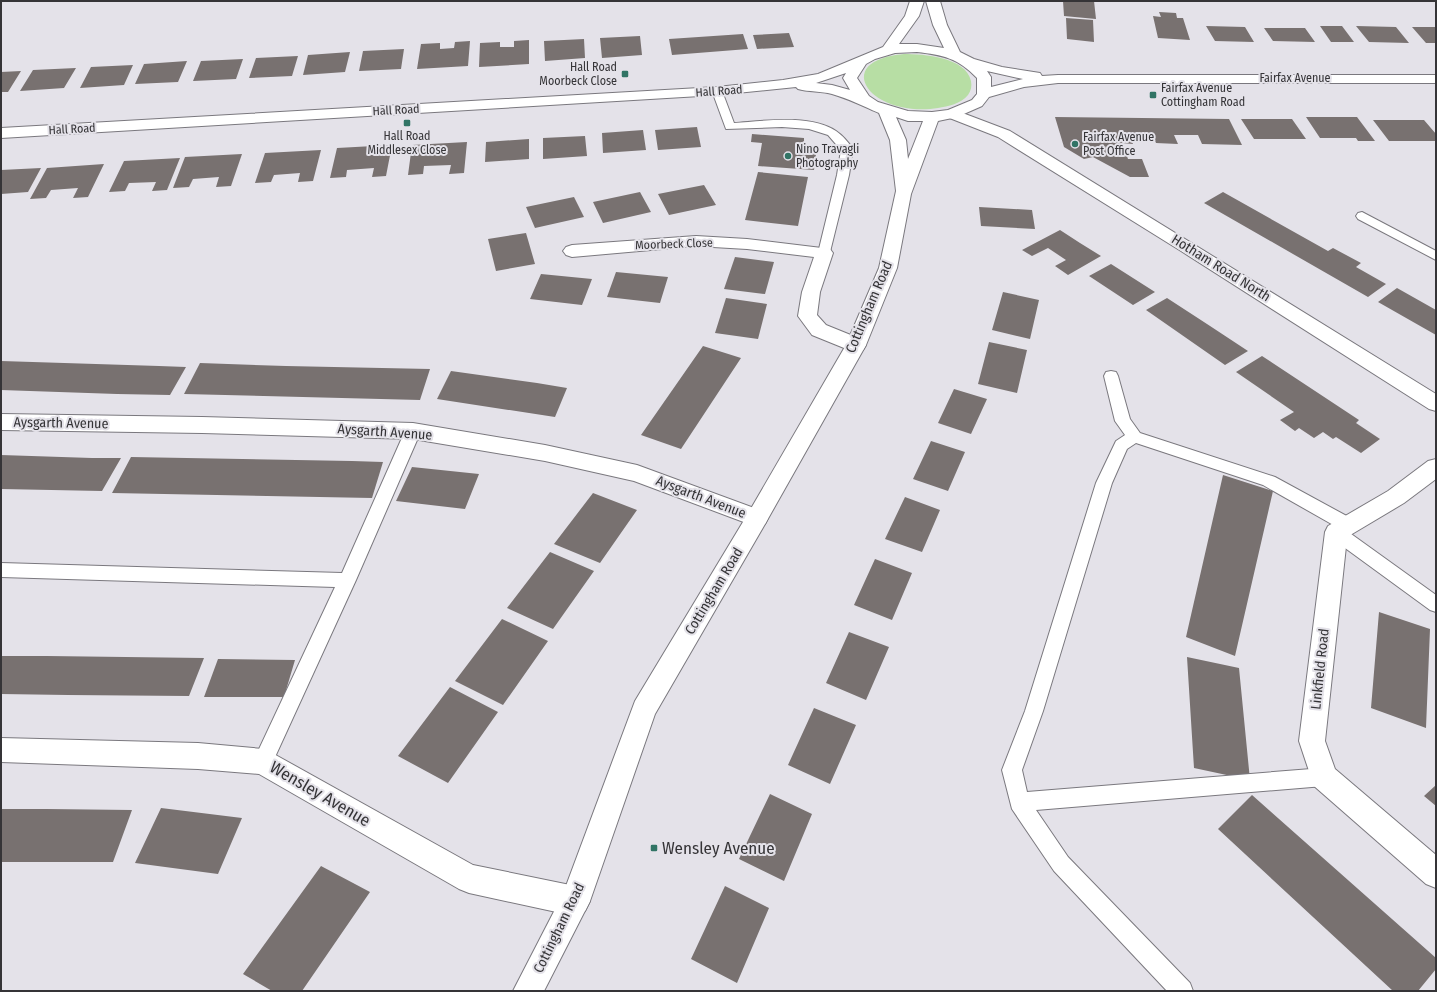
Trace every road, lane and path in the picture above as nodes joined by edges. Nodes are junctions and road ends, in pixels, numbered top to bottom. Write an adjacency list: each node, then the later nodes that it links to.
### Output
1 (917, 1): 3 (street)
2 (933, 1): 4 (street)
3 (888, 49): 4 (street); 5 (street, Hall Road)
4 (954, 55): 6 (street)
5 (861, 60): 9 (street, Hall Road); 11 (street)
6 (969, 62): 7 (street, Fairfax Avenue); 12 (street)
7 (1058, 79): 8 (street, Fairfax Avenue); 12 (street, Fairfax Avenue)
8 (1436, 79)
9 (790, 85): 10 (street, Hall Road); 11 (street, Hall Road)
10 (717, 91): 16 (street, Hall Road); 21 (lane)
11 (863, 98): 13 (street, Hall Road)
12 (981, 98): 14 (street, Fairfax Avenue); 17 (street, Hotham Road North)
13 (885, 110): 15 (street, Hall Road); 18 (street, Cottingham Road)
14 (952, 114): 15 (street, Fairfax Avenue); 17 (street, Hotham Road North)
15 (932, 117): 18 (street, Cottingham Road)
16 (1, 133)
17 (1004, 134): 25 (street, Hotham Road North)
18 (903, 194): 23 (street, Cottingham Road)
19 (1362, 216): 22 (lane)
20 (571, 252): 21 (street, Moorbeck Close)
21 (824, 253): 23 (street)
22 (1436, 256)
23 (856, 345): 30 (street, Cottingham Road)
24 (1111, 376): 28 (lane)
25 (1436, 404)
26 (1, 422): 27 (street, Aysgarth Avenue)
27 (413, 431): 30 (street, Aysgarth Avenue); 33 (lane)
28 (1135, 437): 31 (lane); 38 (lane)
29 (1436, 467): 31 (street)
30 (757, 518): 40 (street, Cottingham Road)
31 (1342, 529): 34 (lane); 37 (street, Linkfield Road)
32 (1, 570): 33 (lane)
33 (347, 580): 36 (lane)
34 (1436, 605)
35 (1, 750): 36 (street, Wensley Avenue)
36 (263, 762): 40 (street, Wensley Avenue)
37 (1324, 777): 38 (lane); 39 (street)
38 (1019, 802): 42 (lane)
39 (1436, 874)
40 (575, 901): 41 (street, Cottingham Road)
41 (528, 991)
42 (1182, 991)

